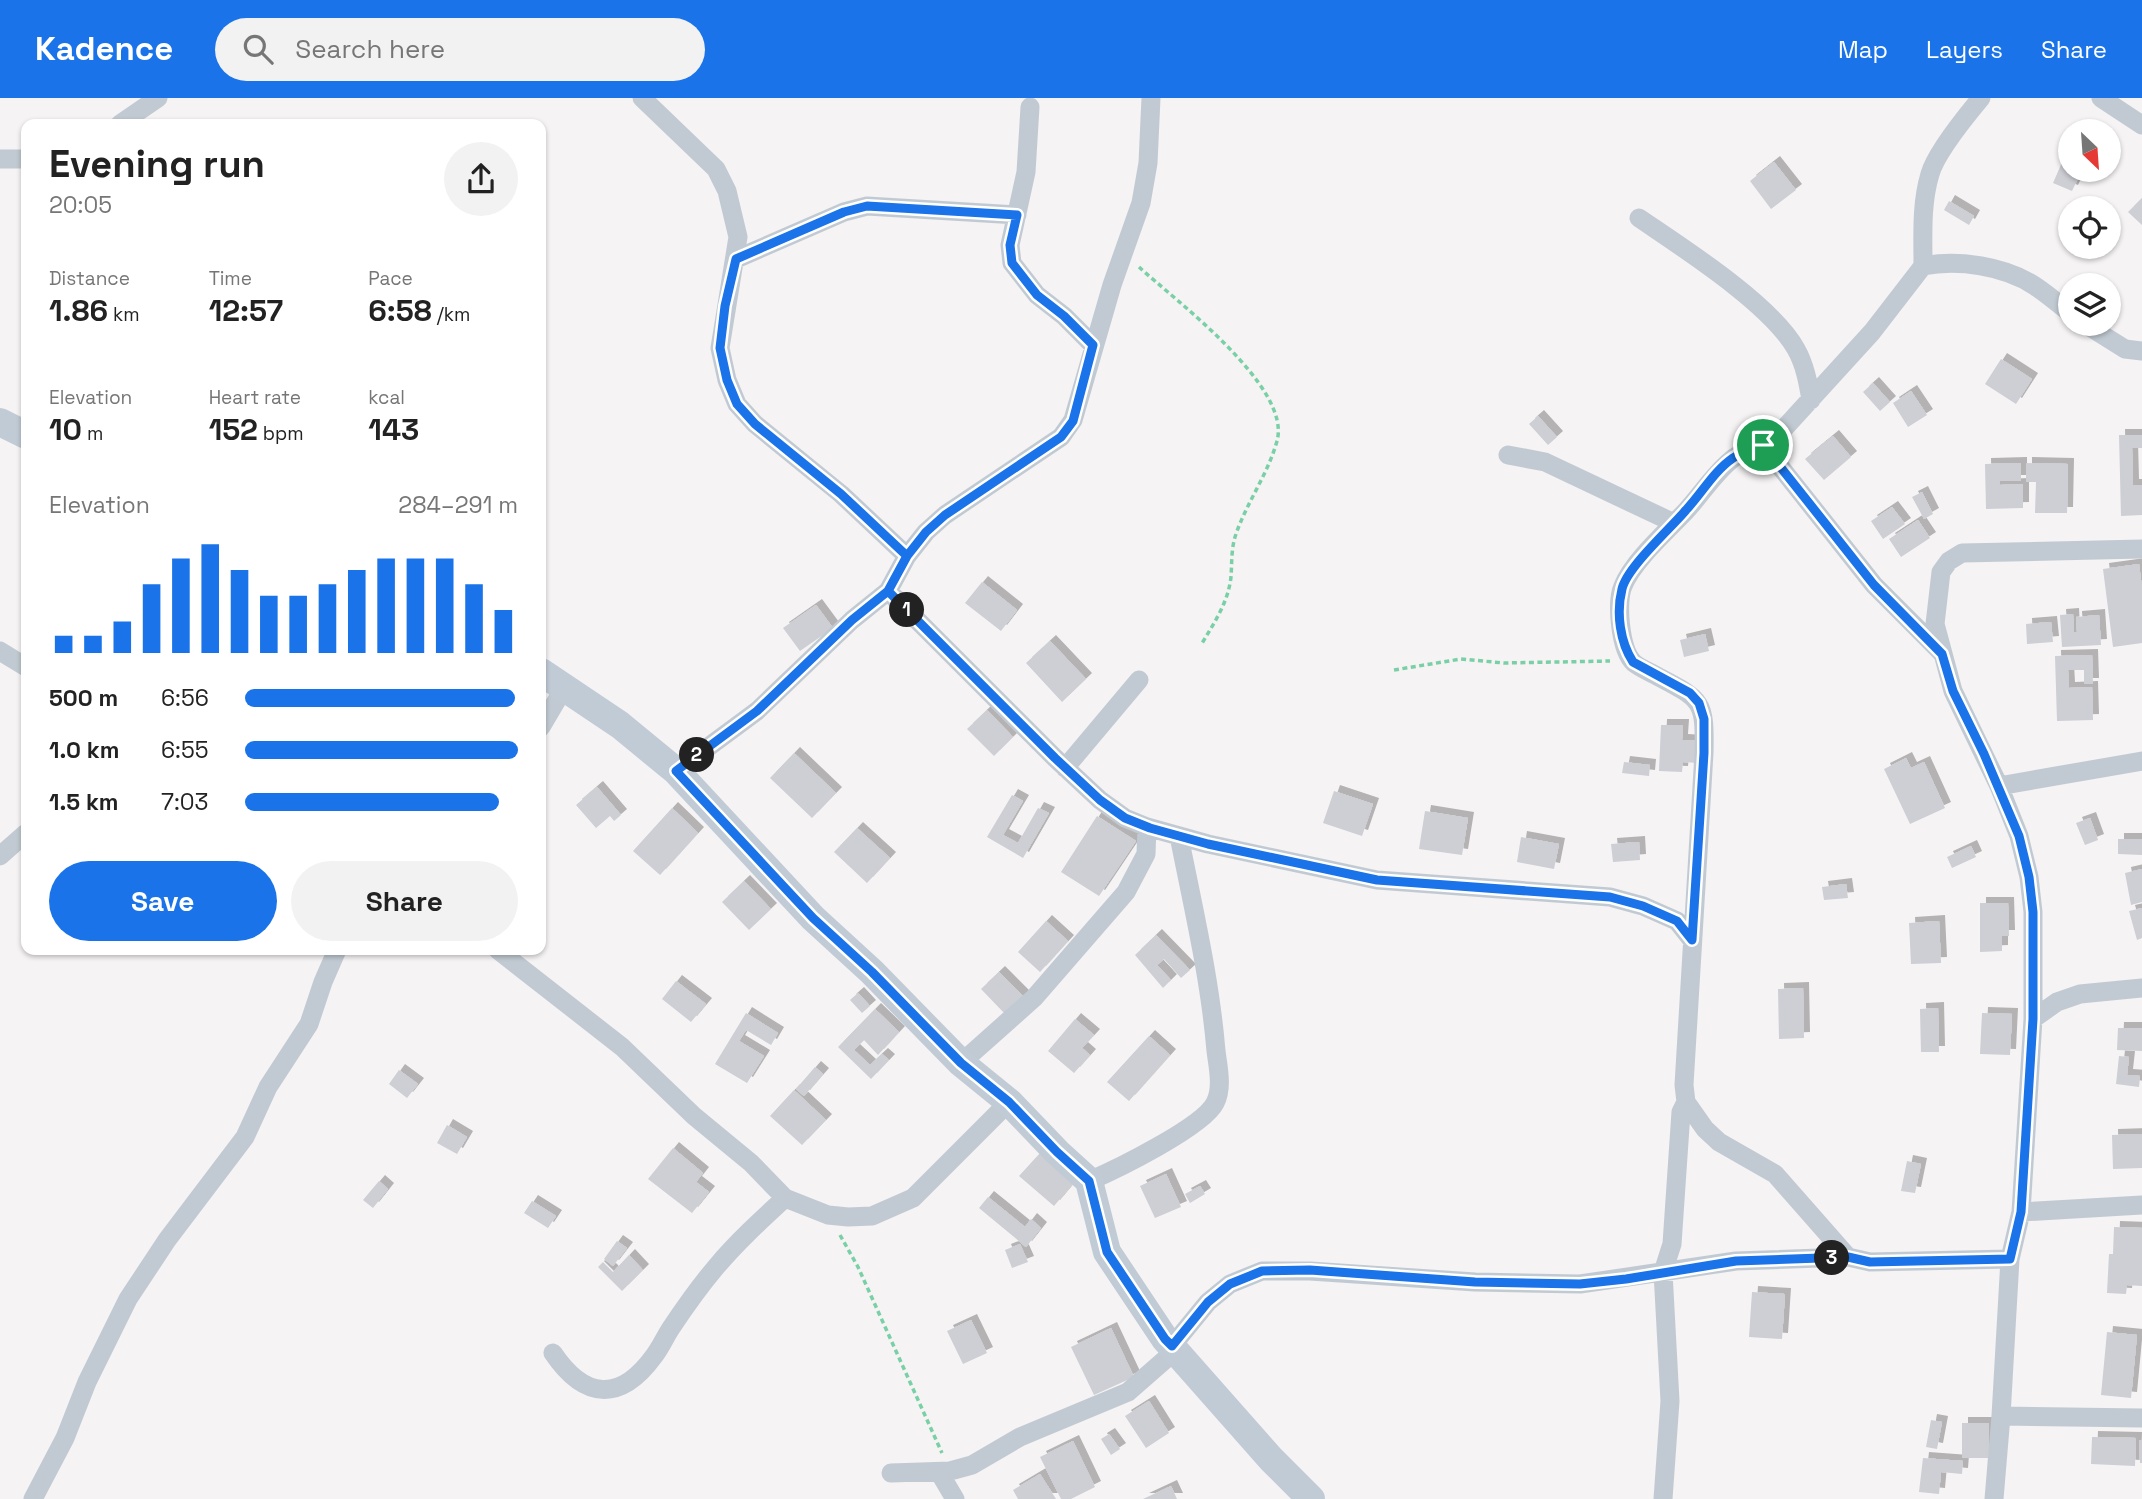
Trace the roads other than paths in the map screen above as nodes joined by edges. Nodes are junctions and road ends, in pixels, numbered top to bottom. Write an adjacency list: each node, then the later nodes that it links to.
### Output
1 (158, 98): 7 (street)
2 (642, 98): 13 (street)
3 (1151, 98): 17 (street)
4 (2101, 98): 8 (street)
5 (1977, 99): 14 (street)
6 (1030, 107): 11 (street)
7 (127, 119)
8 (2142, 125)
9 (0, 159): 10 (street)
10 (21, 159)
11 (1017, 215): 13 (street); 17 (street)
12 (1639, 218): 19 (street)
13 (736, 259): 26 (street)
14 (1923, 266): 15 (street); 19 (street)
15 (2058, 304)
16 (2104, 336): 18 (street)
17 (1093, 345): 26 (street)
18 (2142, 351)
19 (1811, 400): 22 (street)
20 (0, 422): 21 (street)
21 (21, 432)
22 (1763, 445): 24 (street); 29 (street)
23 (1508, 455): 24 (street)
24 (1674, 523): 43 (street)
25 (2142, 549): 29 (street)
26 (907, 556): 27 (street)
27 (888, 591): 36 (street); 37 (street)
28 (0, 651): 30 (street)
29 (1942, 654): 38 (street)
30 (21, 664)
31 (546, 675): 33 (street)
32 (1139, 680): 36 (street)
33 (564, 688): 34 (street); 37 (street)
34 (546, 719)
35 (2142, 761): 38 (street)
36 (1065, 768): 39 (street)
37 (676, 771): 48 (street)
38 (1999, 786): 47 (street)
39 (1147, 827): 40 (street); 48 (street)
40 (1179, 836): 43 (street); 51 (street)
41 (21, 837): 42 (street)
42 (0, 856)
43 (1692, 940): 50 (street)
44 (335, 955): 64 (street)
45 (504, 955): 52 (street)
46 (2142, 988): 47 (street)
47 (2033, 1019): 54 (street)
48 (961, 1063): 49 (street)
49 (1009, 1102): 51 (street); 52 (street)
50 (1686, 1102): 55 (street); 57 (street)
51 (1089, 1181): 58 (street)
52 (785, 1198): 59 (street)
53 (2142, 1205): 54 (street)
54 (2021, 1212): 56 (street)
55 (1848, 1257): 56 (street); 57 (street)
56 (2010, 1259): 60 (street)
57 (1663, 1272): 58 (street); 67 (street)
58 (1174, 1348): 62 (street); 66 (street)
59 (552, 1353)
60 (2001, 1416): 61 (street); 68 (street)
61 (2142, 1418)
62 (944, 1472): 63 (street); 65 (street)
63 (891, 1473)
64 (33, 1499)
65 (955, 1499)
66 (1311, 1499)
67 (1663, 1499)
68 (1994, 1499)

